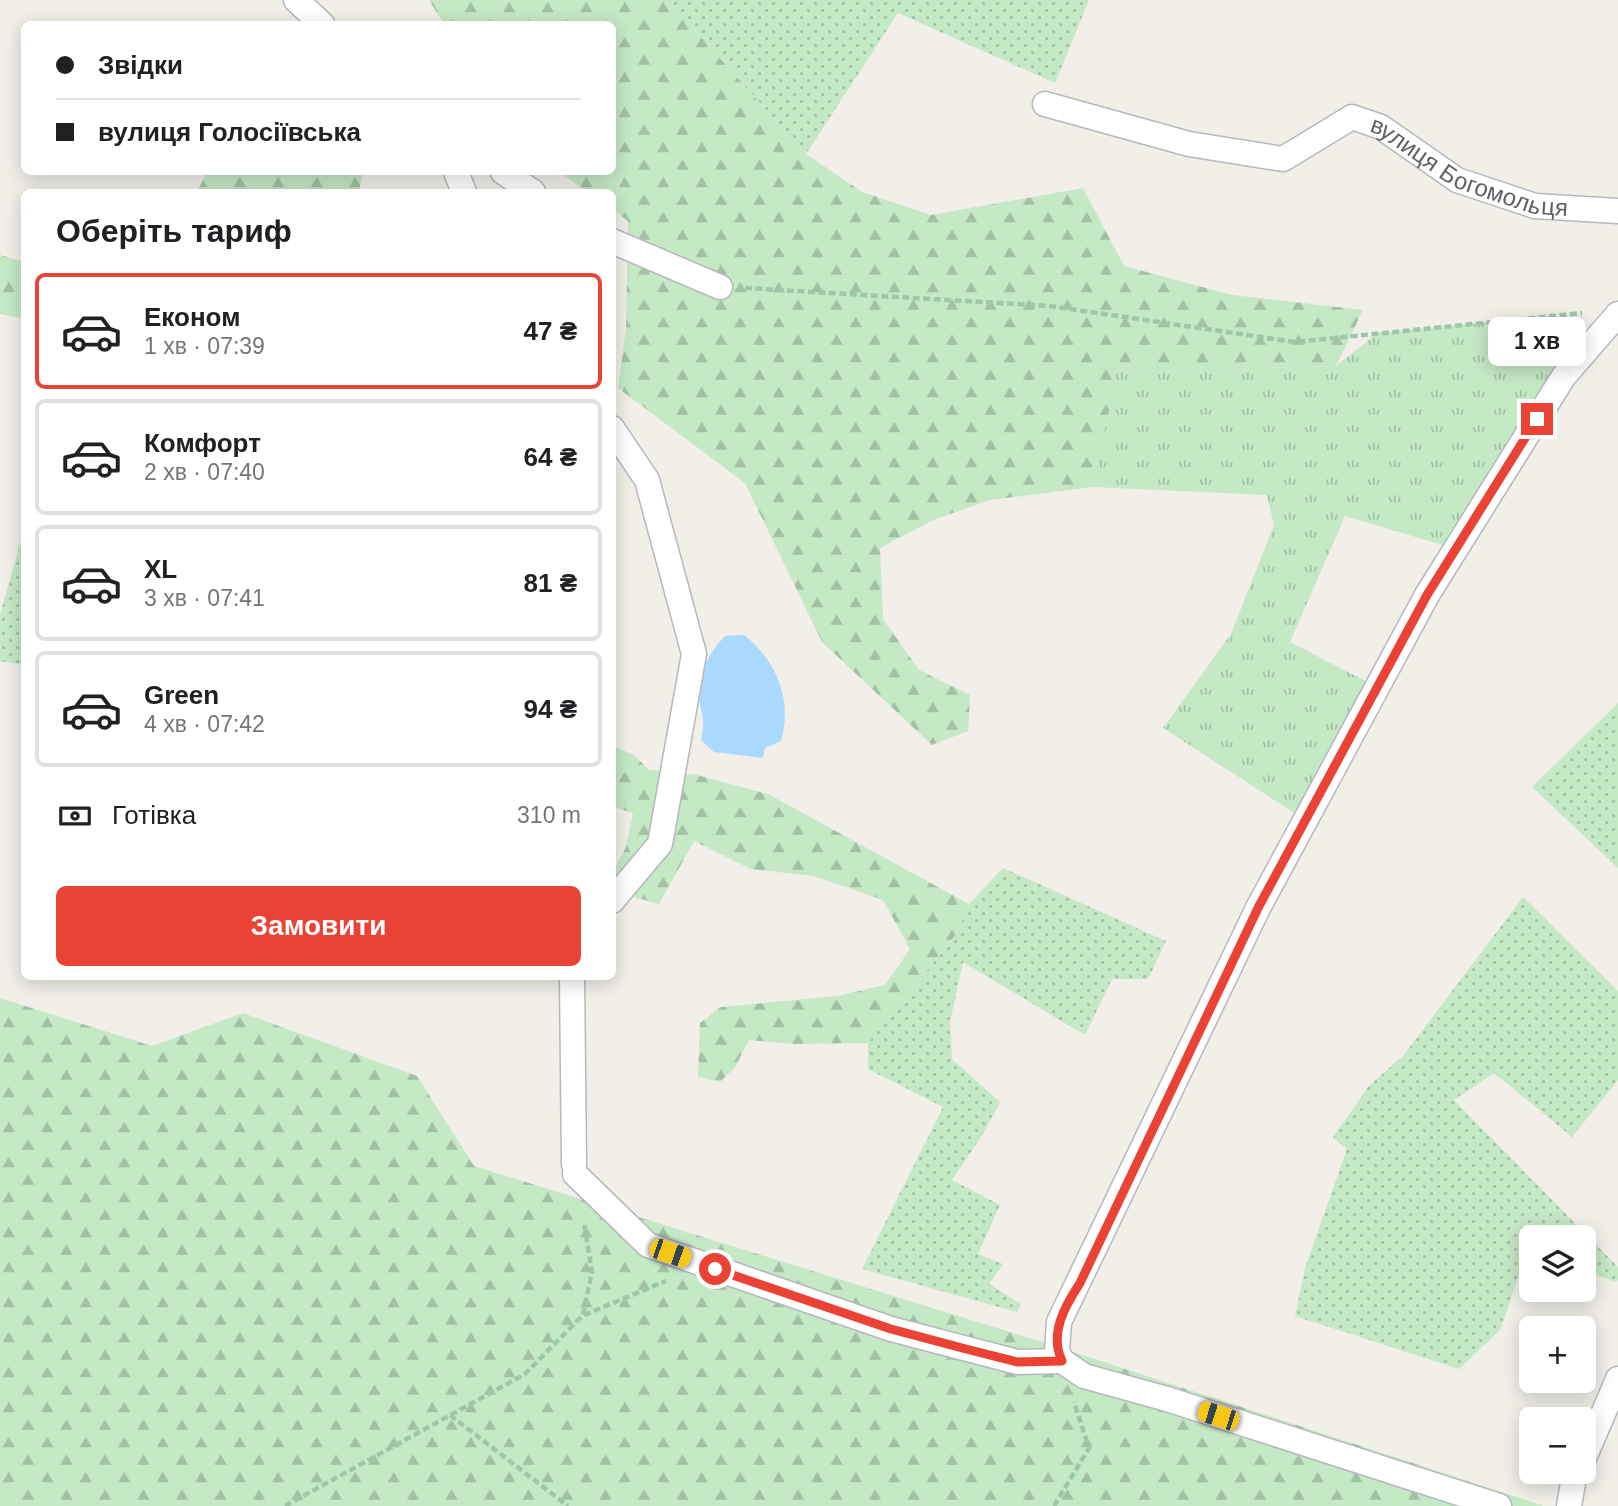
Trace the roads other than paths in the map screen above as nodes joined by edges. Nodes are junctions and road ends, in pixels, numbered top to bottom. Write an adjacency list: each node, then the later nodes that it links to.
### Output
1 (296, 0): 2 (street)
2 (319, 21)
3 (1045, 104): 6 (street, вулиця Богомольця)
4 (508, 175): 5 (street)
5 (528, 189)
6 (1618, 211)
7 (616, 243): 8 (street)
8 (720, 287)
9 (1618, 314): 13 (street)
10 (616, 434): 11 (street)
11 (616, 896)
12 (572, 980): 13 (street)
13 (1060, 1356): 17 (street)
14 (1618, 1379): 15 (street)
15 (1596, 1430)
16 (1574, 1484): 18 (street)
17 (1499, 1506)
18 (1569, 1506)

